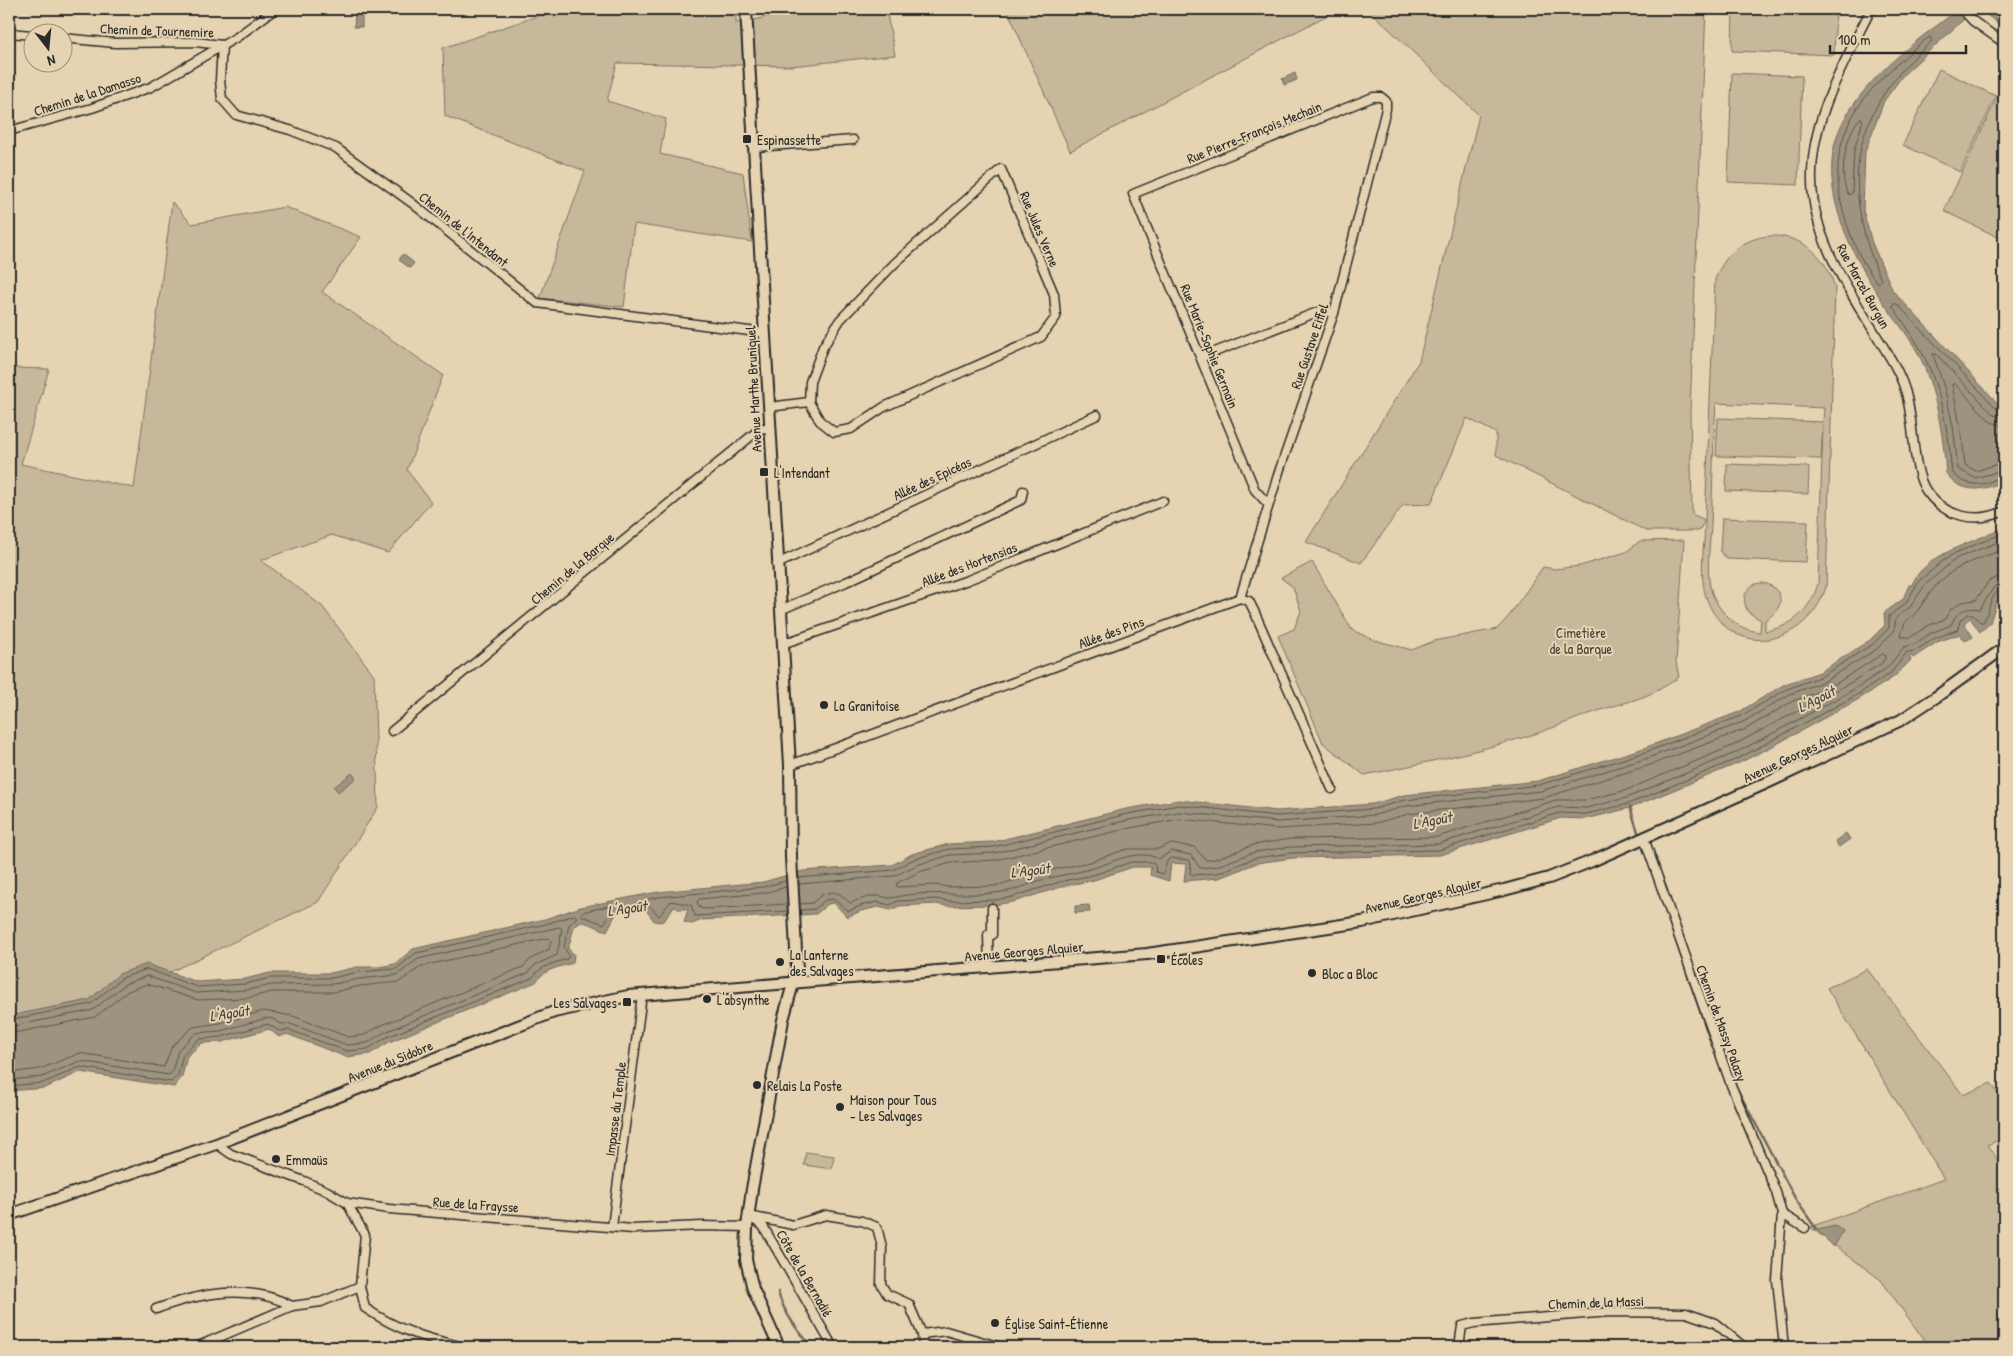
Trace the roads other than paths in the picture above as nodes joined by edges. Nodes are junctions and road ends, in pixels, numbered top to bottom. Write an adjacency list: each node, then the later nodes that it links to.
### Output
1 (275, 9): 9 (street, Chemin de la Damasso)
2 (746, 9): 13 (street, Avenue Marthe Bruniquel)
3 (1871, 9): 25 (street, Rue Marcel Burgun)
4 (1962, 9): 8 (street)
5 (9, 33): 6 (street)
6 (22, 34)
7 (72, 39): 9 (street, Chemin de Tournemire)
8 (2004, 43)
9 (222, 45): 11 (street, Chemin de la Damasso); 16 (street, Chemin de l'Intendant)
10 (1384, 99): 14 (street, Rue Pierre-François Mechain); 15 (street, Rue Gustave Eiffel)
11 (9, 130)
12 (853, 140): 13 (street)
13 (754, 148): 16 (street, Avenue Marthe Bruniquel)
14 (1133, 194): 17 (street, Rue Marie-Sophie Germain)
15 (1334, 313): 17 (street); 24 (street, Rue Gustave Eiffel)
16 (764, 333): 19 (street, Avenue Marthe Bruniquel)
17 (1202, 357): 24 (street, Rue Marie-Sophie Germain)
18 (810, 402): 18 (street, Rue Jules Verne); 19 (street)
19 (769, 407): 21 (street, Avenue Marthe Bruniquel)
20 (1097, 415): 26 (street, Allée des Epicéas)
21 (770, 428): 26 (street, Avenue Marthe Bruniquel); 31 (street, Chemin de la Barque)
22 (1023, 491): 28 (street)
23 (1163, 501): 29 (street, Allée des Hortensias)
24 (1268, 504): 27 (street, Rue Gustave Eiffel)
25 (2004, 511)
26 (777, 564): 28 (street, Avenue Marthe Bruniquel)
27 (1240, 598): 32 (street, Allée des Pins); 33 (street)
28 (780, 610): 29 (street, Avenue Marthe Bruniquel)
29 (782, 644): 32 (street, Avenue Marthe Bruniquel)
30 (2004, 648): 34 (street, Avenue Georges Alquier)
31 (392, 731)
32 (790, 765): 37 (street, Avenue Marthe Bruniquel)
33 (1332, 789)
34 (1644, 838): 36 (street, Avenue Georges Alquier); 41 (street, Chemin de Massy Palazy)
35 (992, 908): 36 (street)
36 (989, 968): 37 (street, Avenue Georges Alquier)
37 (793, 982): 38 (street, Avenue du Sidobre); 43 (street, Avenue Marthe Bruniquel)
38 (642, 995): 39 (street, Avenue du Sidobre); 44 (street, Impasse du Temple)
39 (219, 1143): 40 (street, Rue de la Fraysse); 42 (street, Avenue du Sidobre)
40 (347, 1203): 44 (street, Rue de la Fraysse); 47 (street)
41 (1782, 1214): 46 (street); 59 (street)
42 (9, 1216)
43 (749, 1216): 45 (street, Avenue Marthe Bruniquel); 50 (street); 54 (street, Côte de la Bernadié)
44 (612, 1227): 45 (street, Rue de la Fraysse)
45 (747, 1227): 53 (street, Avenue Marthe Bruniquel)
46 (1805, 1228)
47 (360, 1286): 48 (street); 52 (street)
48 (292, 1306): 49 (street); 51 (street)
49 (156, 1309)
50 (922, 1334): 55 (street); 56 (street)
51 (196, 1347)
52 (464, 1347)
53 (779, 1347)
54 (833, 1347)
55 (923, 1347)
56 (998, 1347)
57 (1458, 1347): 58 (street, Chemin de la Massi)
58 (1744, 1347)
59 (1784, 1347)

